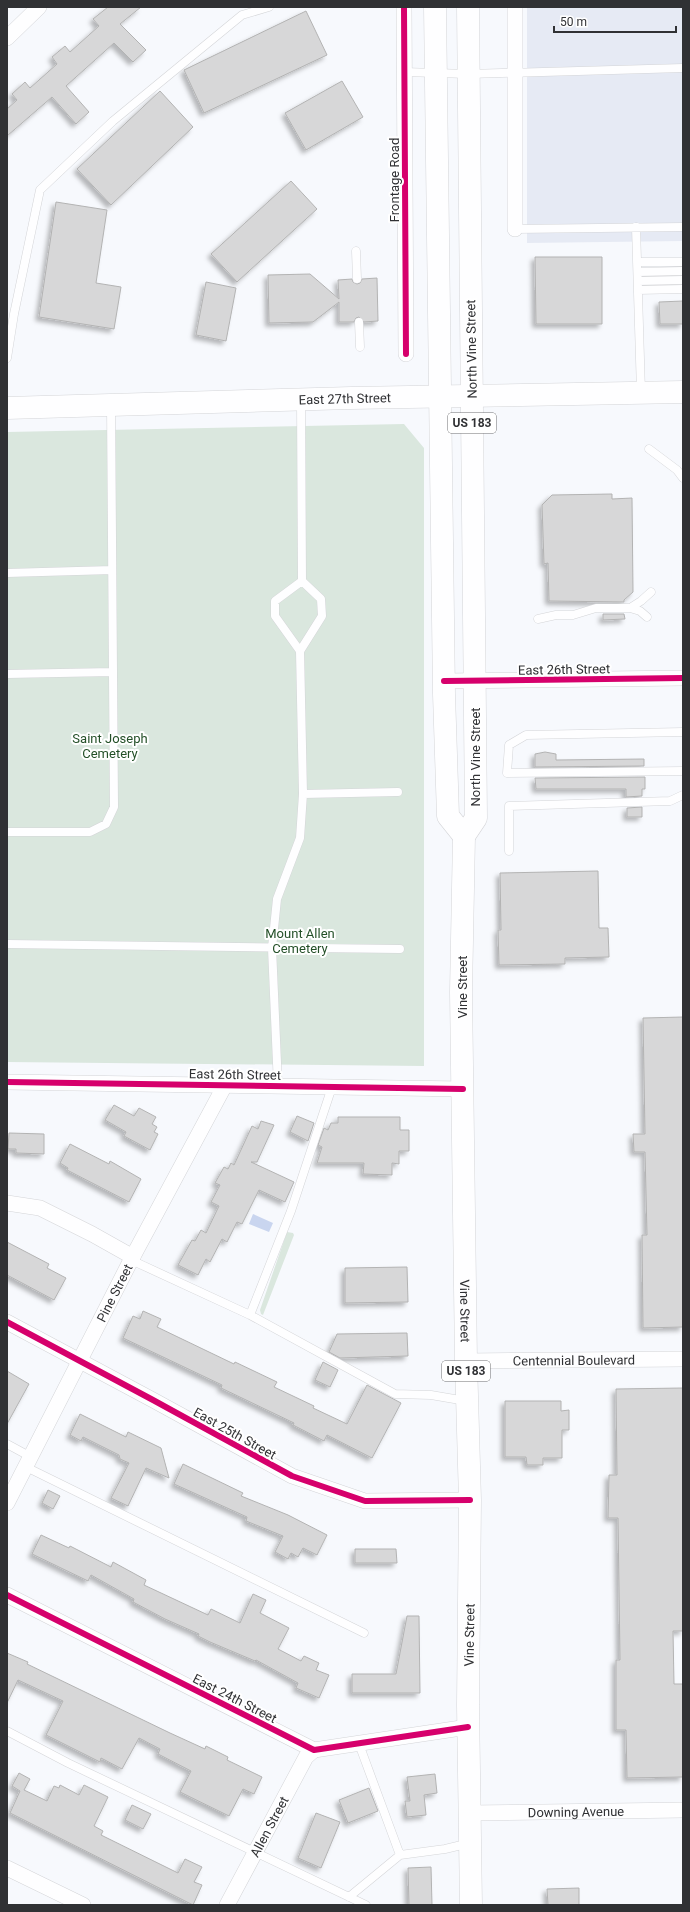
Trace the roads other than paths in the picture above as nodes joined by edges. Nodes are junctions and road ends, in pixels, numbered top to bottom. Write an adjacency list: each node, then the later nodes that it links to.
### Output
1 (39, 7): 7 (street)
2 (269, 7): 29 (lane)
3 (404, 7): 9 (street, Frontage Road)
4 (435, 7): 11 (main road, North Vine Street / US 183)
5 (468, 7): 12 (main road, North Vine Street / US 183)
6 (515, 7): 10 (street)
7 (8, 36)
8 (683, 68): 10 (lane)
9 (404, 72): 11 (lane); 28 (street, Frontage Road)
10 (515, 72): 12 (lane); 15 (street)
11 (437, 74): 12 (lane); 33 (main road, North Vine Street / US 183)
12 (468, 74): 32 (main road, North Vine Street / US 183)
13 (636, 227): 14 (lane); 15 (lane); 17 (lane)
14 (683, 227)
15 (515, 229)
16 (356, 251): 21 (lane)
17 (637, 262): 18 (lane); 20 (lane)
18 (683, 262)
19 (683, 271): 20 (lane)
20 (638, 272): 23 (lane)
21 (357, 279)
22 (683, 280): 23 (lane)
23 (638, 281): 25 (lane)
24 (683, 289): 25 (lane)
25 (638, 290): 31 (lane)
26 (359, 322): 27 (lane)
27 (360, 347)
28 (406, 354)
29 (7, 358)
30 (683, 392): 31 (main road, East 27th Street)
31 (641, 393): 32 (main road, East 27th Street)
32 (472, 395): 33 (main road, East 27th Street); 51 (main road, North Vine Street / US 183)
33 (442, 396): 34 (main road, East 27th Street); 50 (main road, North Vine Street / US 183)
34 (301, 399): 35 (main road, East 27th Street); 41 (lane)
35 (111, 405): 36 (main road, East 27th Street); 39 (lane)
36 (7, 408)
37 (649, 449): 38 (lane)
38 (683, 478)
39 (112, 570): 40 (lane); 47 (lane)
40 (7, 572)
41 (302, 581): 46 (lane); 46 (lane)
42 (651, 592): 43 (lane)
43 (630, 608): 44 (lane); 45 (lane)
44 (647, 617)
45 (538, 619)
46 (300, 651): 55 (lane)
47 (112, 672): 48 (lane); 57 (lane)
48 (7, 674)
49 (683, 678): 51 (street, East 26th Street)
50 (444, 681): 51 (street, East 26th Street); 58 (main road, North Vine Street / US 183)
51 (474, 681): 58 (main road, North Vine Street / US 183)
52 (683, 732): 53 (lane)
53 (683, 771)
54 (398, 792): 55 (lane)
55 (303, 794): 61 (lane)
56 (683, 795): 59 (lane)
57 (7, 832)
58 (464, 836): 67 (main road, Vine Street / US 183)
59 (509, 851)
60 (7, 944): 61 (lane)
61 (272, 948): 62 (lane); 65 (lane)
62 (400, 949)
63 (7, 1082): 64 (street, East 26th Street)
64 (225, 1085): 65 (street, East 26th Street); 69 (street, Pine Street)
65 (278, 1086): 66 (street, East 26th Street)
66 (332, 1087): 67 (street, East 26th Street); 70 (lane)
67 (463, 1089): 73 (main road, Vine Street / US 183)
68 (7, 1204): 69 (street)
69 (132, 1259): 70 (lane); 74 (street, Pine Street)
70 (250, 1315): 75 (lane)
71 (7, 1322): 74 (street, East 25th Street)
72 (683, 1359): 73 (street, Centennial Boulevard)
73 (466, 1361): 75 (main road, Vine Street / US 183)
74 (80, 1362): 77 (street, Pine Street); 78 (street, East 25th Street)
75 (467, 1401): 78 (main road, Vine Street / US 183)
76 (7, 1444): 77 (lane)
77 (28, 1462): 79 (street, Pine Street); 81 (lane)
78 (470, 1500): 82 (main road, Vine Street / US 183)
79 (7, 1503)
80 (7, 1595): 85 (street, East 24th Street)
81 (364, 1633)
82 (468, 1727): 84 (street); 87 (main road, Vine Street / US 183)
83 (7, 1731): 89 (lane)
84 (359, 1744): 85 (street); 90 (lane)
85 (314, 1750): 89 (street, Allen Street)
86 (683, 1810): 87 (street, Downing Avenue)
87 (470, 1813): 88 (main road, Vine Street / US 183)
88 (470, 1843): 90 (lane); 96 (main road, Vine Street / US 183)
89 (254, 1852): 92 (lane); 94 (street, Allen Street)
90 (400, 1855): 92 (lane)
91 (7, 1868): 93 (street)
92 (348, 1897): 95 (lane)
93 (83, 1905)
94 (227, 1905)
95 (366, 1905)
96 (471, 1905)

